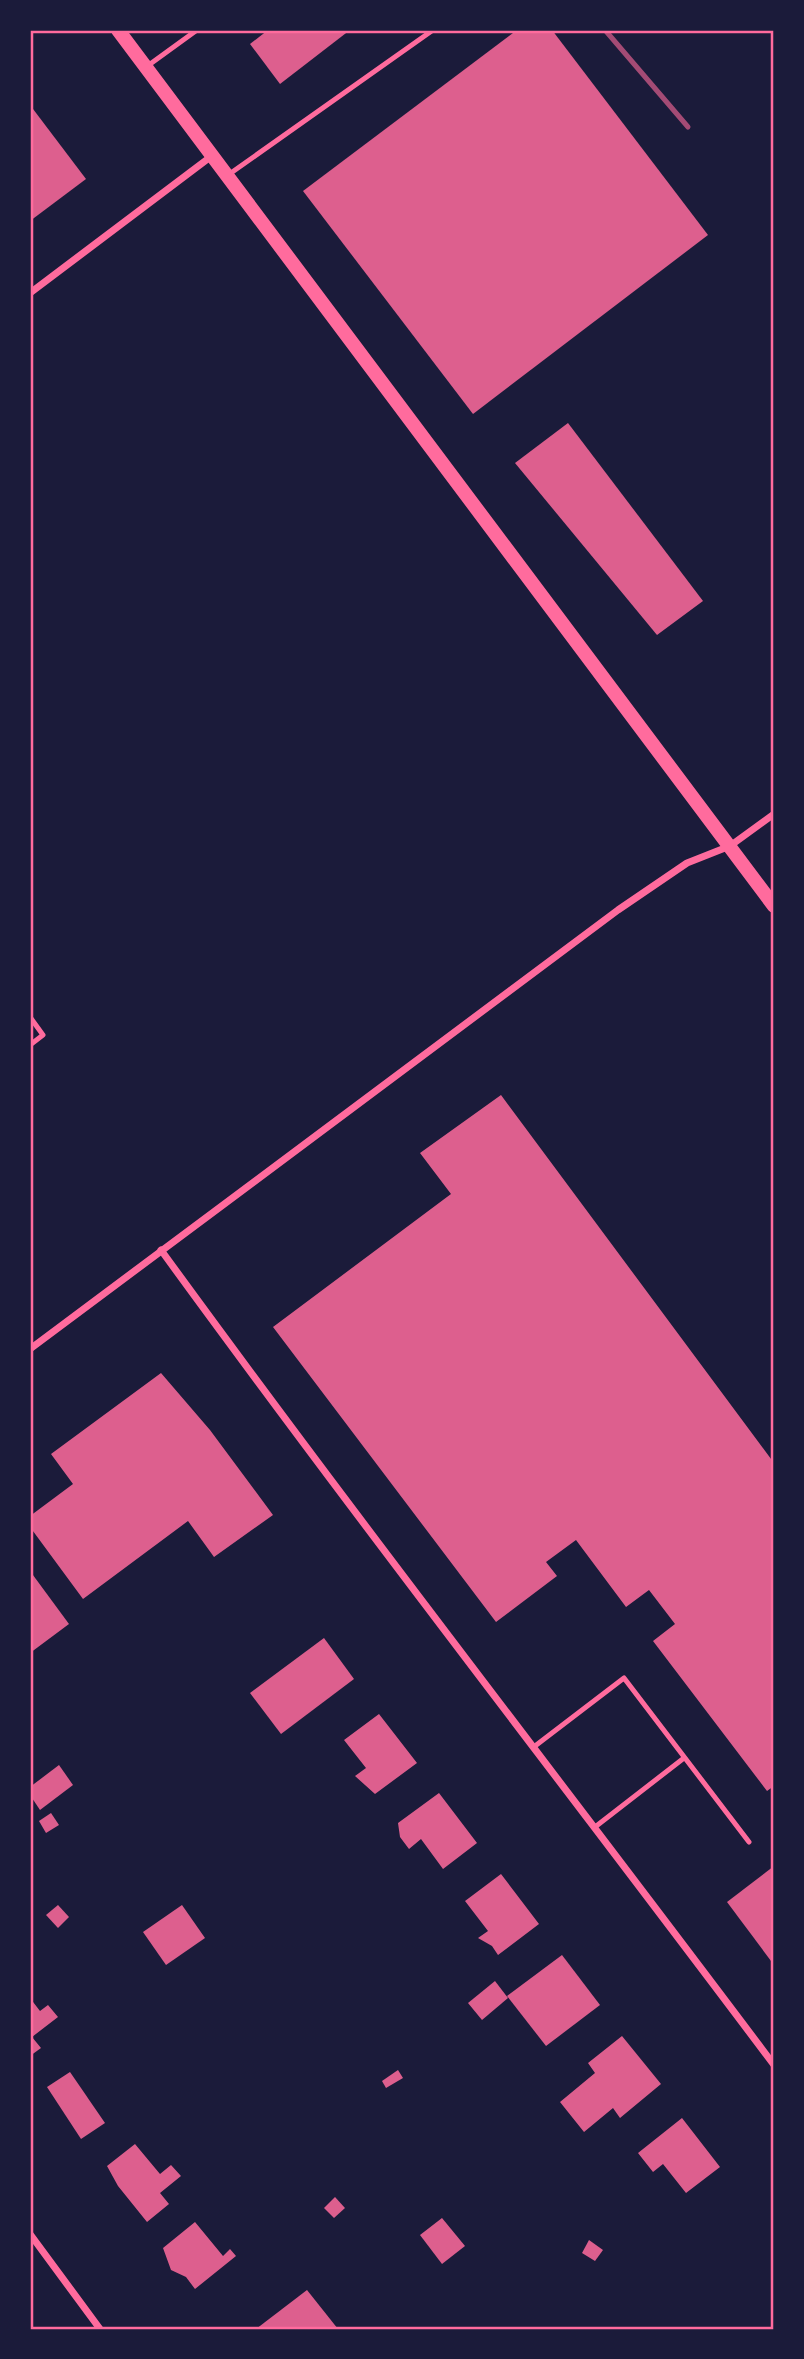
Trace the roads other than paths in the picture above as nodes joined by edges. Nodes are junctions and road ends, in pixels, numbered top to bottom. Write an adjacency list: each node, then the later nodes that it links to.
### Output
1 (118, 30): 4 (main road)
2 (197, 30): 4 (lane)
3 (433, 30): 6 (lane)
4 (146, 66): 5 (main road)
5 (213, 155): 6 (main road); 7 (street)
6 (228, 175): 9 (main road)
7 (30, 293)
8 (774, 814): 9 (street)
9 (730, 846): 10 (main road); 13 (street)
10 (774, 906)
11 (30, 1017): 12 (lane)
12 (30, 1045)
13 (161, 1251): 14 (street); 15 (street)
14 (30, 1349)
15 (535, 1746): 16 (lane); 17 (street)
16 (684, 1758): 17 (lane); 18 (lane)
17 (596, 1827): 19 (street)
18 (749, 1842)
19 (774, 2065)
20 (30, 2234): 21 (street)
21 (100, 2329)

